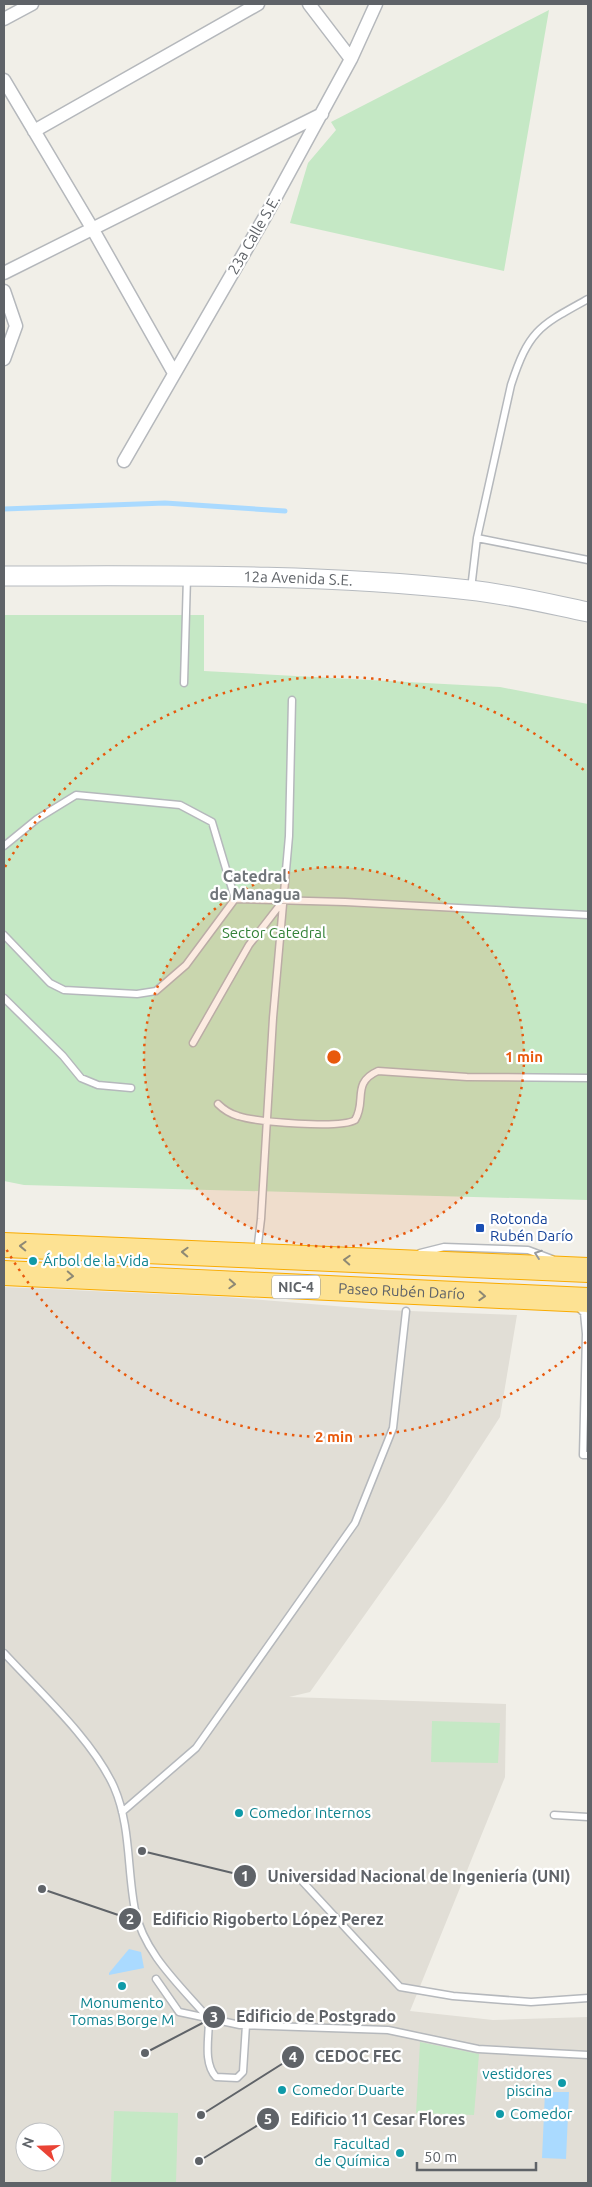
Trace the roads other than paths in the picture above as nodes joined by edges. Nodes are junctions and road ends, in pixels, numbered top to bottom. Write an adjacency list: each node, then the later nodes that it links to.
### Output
1 (32, 4): 5 (street)
2 (258, 4): 9 (street)
3 (309, 4): 6 (street)
4 (376, 4): 6 (street, 23a Calle S.E.)
5 (4, 19)
6 (352, 60): 8 (street, 23a Calle S.E.)
7 (4, 80): 9 (street)
8 (322, 114): 10 (street); 15 (street, 23a Calle S.E.)
9 (34, 131): 10 (street)
10 (92, 228): 11 (street); 15 (street)
11 (4, 273)
12 (4, 291): 14 (street)
13 (588, 299): 17 (lane)
14 (4, 359)
15 (174, 373): 16 (street, 23a Calle S.E.)
16 (124, 461)
17 (477, 538): 18 (lane); 21 (lane)
18 (588, 560)
19 (4, 576): 20 (street, 12a Avenida S.E.)
20 (187, 576): 21 (street, 12a Avenida S.E.); 23 (lane)
21 (471, 590): 22 (street, 12a Avenida S.E.)
22 (588, 612)
23 (184, 683)
24 (292, 700): 27 (lane)
25 (4, 846): 26 (lane)
26 (235, 900): 27 (lane); 29 (lane)
27 (284, 900): 28 (lane); 31 (lane); 35 (lane)
28 (588, 915)
29 (4, 935)
30 (4, 998): 33 (lane)
31 (193, 1043)
32 (588, 1078): 35 (lane)
33 (131, 1088)
34 (218, 1104): 35 (lane)
35 (267, 1121): 37 (lane)
36 (4, 1245): 37 (highway, Paseo Rubén Darío / NIC-4, one-way to 36)
37 (257, 1255): 38 (highway, Paseo Rubén Darío / NIC-4, one-way to 37)
38 (586, 1269)
39 (4, 1273): 40 (highway, Paseo Rubén Darío / NIC-4, one-way to 40)
40 (550, 1300): 41 (highway, Paseo Rubén Darío / NIC-4); 43 (lane)
41 (588, 1300)
42 (406, 1311): 45 (lane)
43 (588, 1455)
44 (4, 1653): 45 (lane)
45 (122, 1812): 51 (lane)
46 (554, 1815): 47 (lane)
47 (588, 1817)
48 (302, 1881): 50 (lane)
49 (156, 1979): 51 (lane)
50 (588, 1998)
51 (209, 2019): 52 (lane); 52 (lane)
52 (246, 2025): 53 (lane)
53 (588, 2055)

